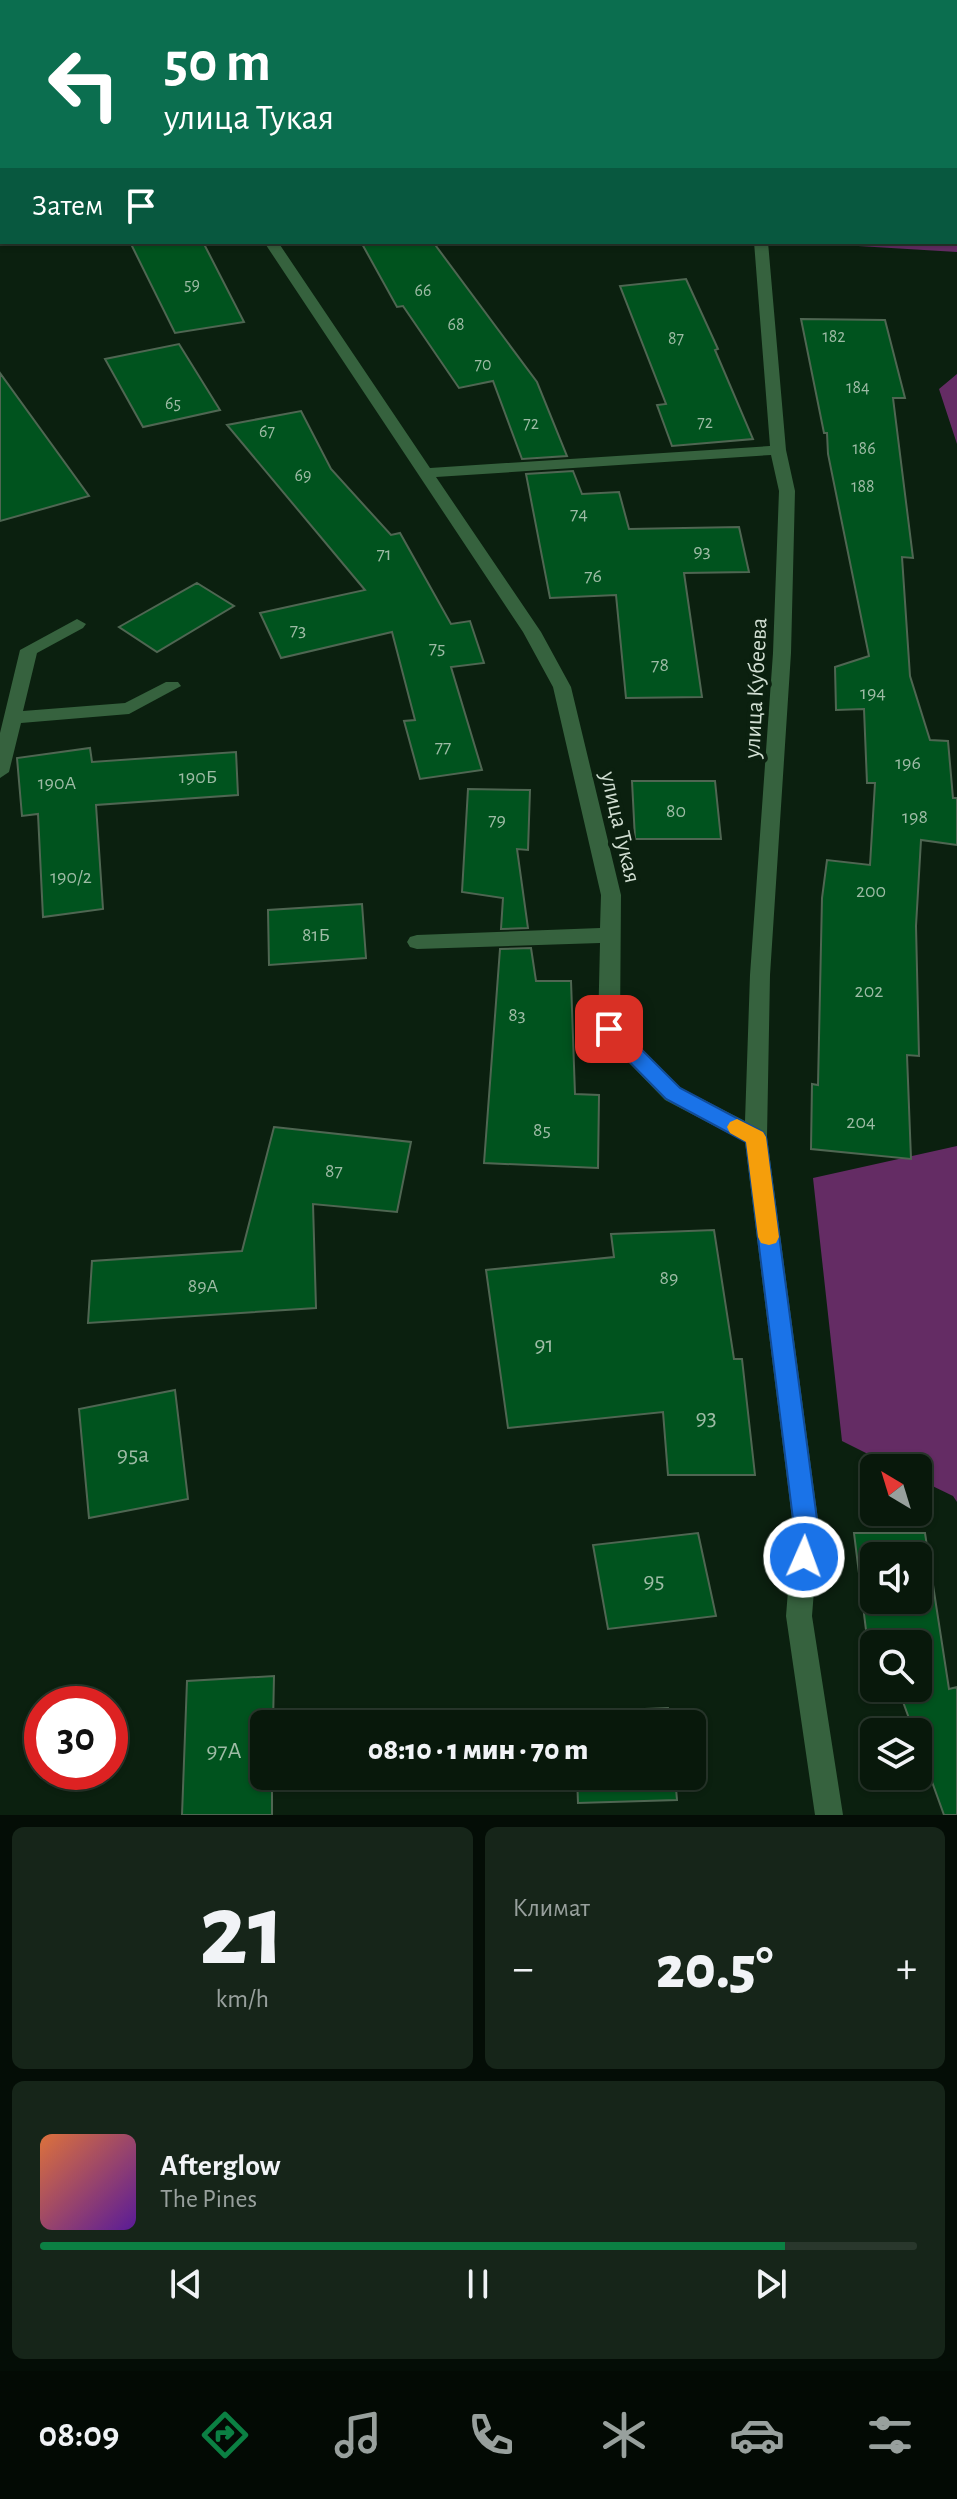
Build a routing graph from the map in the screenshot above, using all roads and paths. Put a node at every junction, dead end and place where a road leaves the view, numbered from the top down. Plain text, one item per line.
1 (272, 244) edge
2 (761, 244) edge
3 (778, 450) junction
4 (428, 473) junction
5 (77, 624) dead end
6 (172, 686) dead end
7 (14, 718) junction
8 (0, 772) edge
9 (610, 935) junction
10 (417, 942) dead end
11 (756, 1137) junction
12 (829, 1815) edge

1 - 4 street, улица Тукая
2 - 3 street, улица Кубеева
3 - 4 street
3 - 11 street, улица Кубеева
4 - 9 street, улица Тукая
5 - 7 street
6 - 7 street
7 - 8 street
9 - 10 street
9 - 11 street, улица Тукая
11 - 12 street

